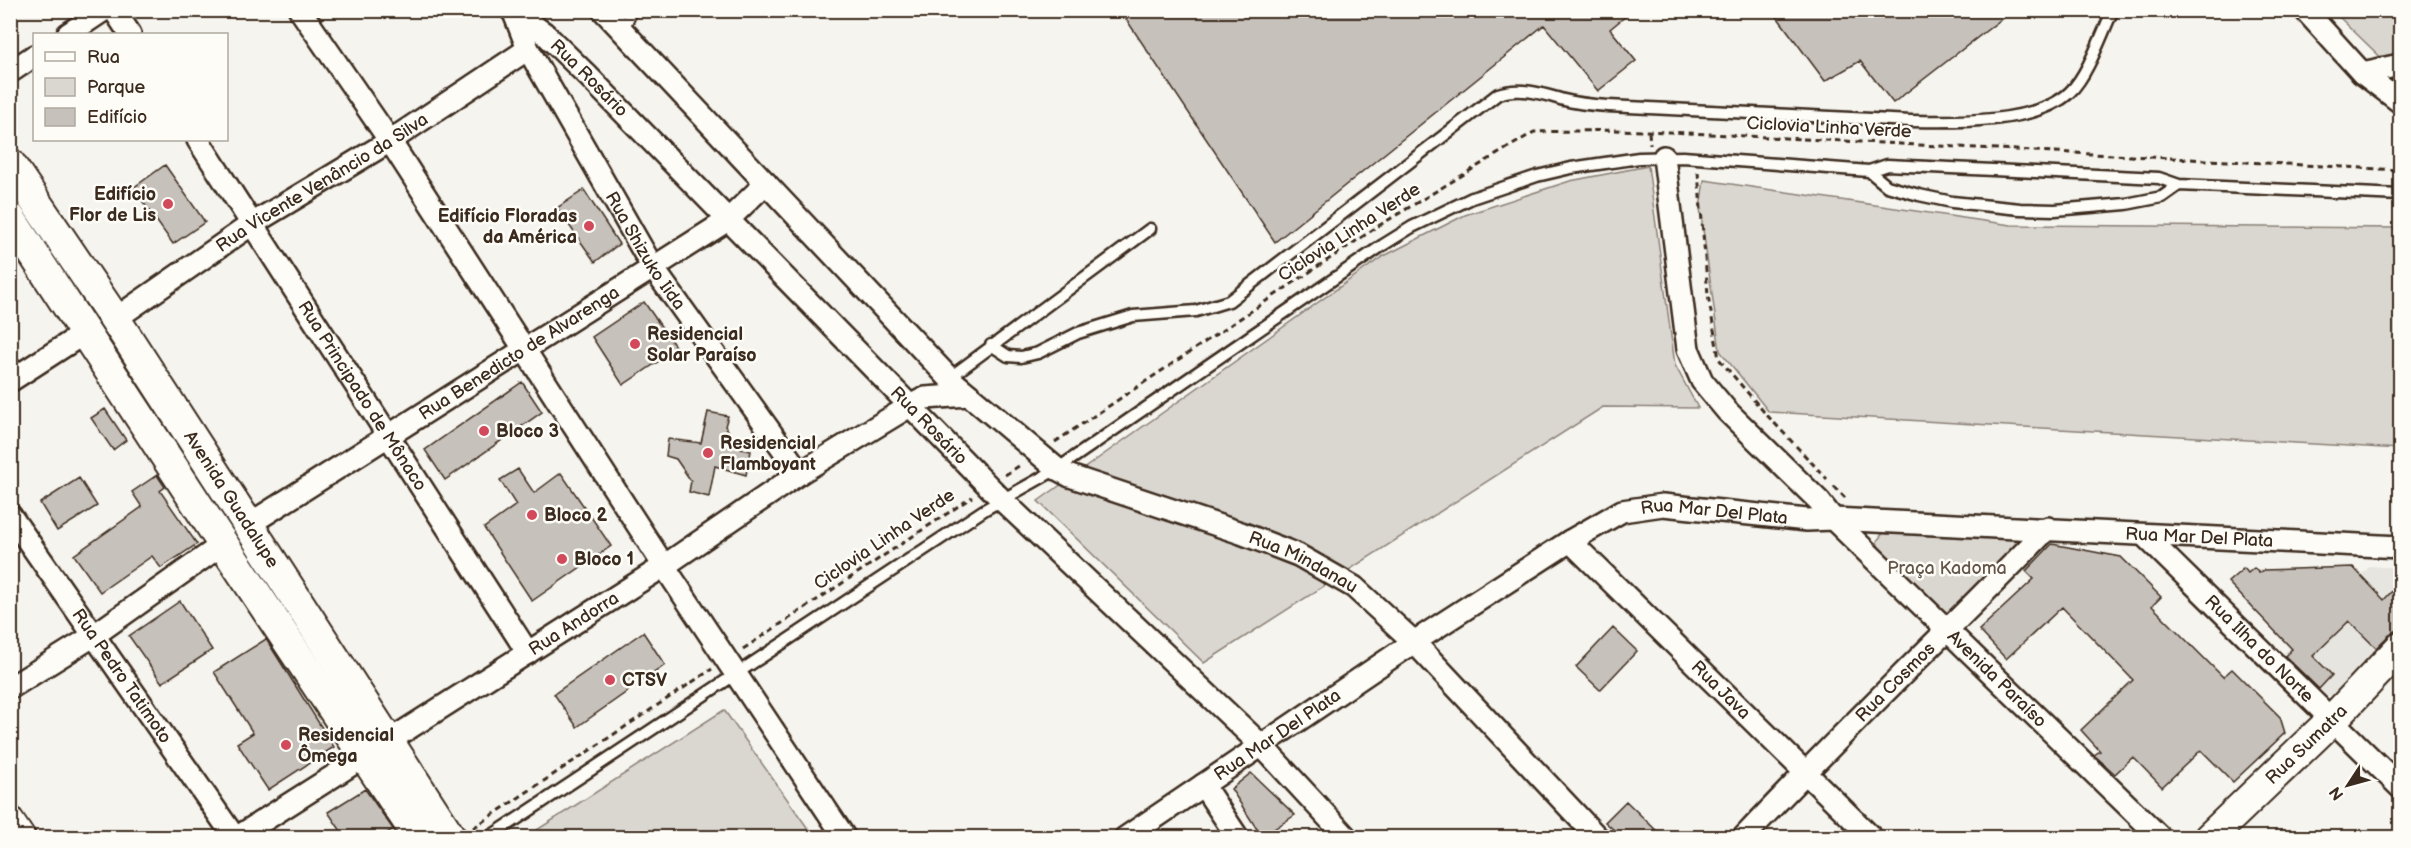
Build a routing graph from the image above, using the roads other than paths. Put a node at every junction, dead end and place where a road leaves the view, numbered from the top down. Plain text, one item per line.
1 (104, 10) edge
2 (114, 10) edge
3 (300, 10) edge
4 (603, 10) edge
5 (632, 10) edge
6 (2114, 10) edge
7 (2305, 10) edge
8 (513, 12) edge
9 (622, 32) junction
10 (70, 33) edge
11 (129, 33) edge
12 (528, 49) junction
13 (33, 58) edge
14 (2400, 65) edge
15 (10, 72) edge
16 (2362, 73) junction
17 (2400, 102) edge
18 (199, 141) edge
19 (390, 141) junction
20 (1664, 157) junction
21 (10, 164) edge
22 (1869, 171) junction
23 (766, 183) junction
24 (2179, 185) junction
25 (2400, 195) edge
26 (10, 218) edge
27 (728, 220) junction
28 (252, 224) junction
29 (1150, 229) dead end
30 (654, 268) junction
31 (115, 319) junction
32 (86, 332) junction
33 (991, 345) junction
34 (523, 349) junction
35 (949, 378) junction
36 (10, 381) edge
37 (969, 395) junction
38 (910, 406) junction
39 (389, 437) junction
40 (1057, 469) junction
41 (800, 473) junction
42 (995, 493) junction
43 (10, 515) edge
44 (1833, 519) junction
45 (248, 525) junction
46 (2048, 528) junction
47 (2144, 535) junction
48 (1570, 541) junction
49 (223, 544) junction
50 (2400, 547) edge
51 (664, 566) junction
52 (1948, 630) junction
53 (93, 636) junction
54 (1414, 642) junction
55 (2400, 648) edge
56 (528, 653) junction
57 (731, 667) junction
58 (10, 688) edge
59 (2333, 719) junction
60 (1262, 746) junction
61 (376, 748) junction
62 (1805, 772) junction
63 (1203, 785) junction
64 (2400, 787) edge
65 (10, 816) edge
66 (459, 834) edge
67 (25, 837) edge
68 (236, 837) edge
69 (419, 837) edge
70 (488, 837) edge
71 (845, 837) edge
72 (1125, 837) edge
73 (1238, 837) edge
74 (1347, 837) edge
75 (1598, 837) edge
76 (1743, 837) edge
77 (1872, 837) edge
78 (2161, 837) edge
79 (2209, 837) edge

1 - 10 street
2 - 11 street
3 - 19 street
4 - 9 street, Rua Mindanau
5 - 9 lane
6 - 33 lane
7 - 16 street
8 - 12 street, Rua Shizuko Iida
8 - 27 street, Rua Rosário
9 - 23 street, Rua Mindanau
12 - 19 street, Rua Vicente Venâncio da Silva
12 - 30 street, Rua Shizuko Iida
13 - 15 street
14 - 16 street
16 - 17 street
18 - 28 street, Rua Principado de Mônaco
19 - 28 street, Rua Vicente Venâncio da Silva
19 - 34 street
20 - 22 lane
20 - 40 lane
20 - 44 street, Avenida Paraíso
21 - 31 street, Avenida Guadalupe
22 - 24 lane
22 - 24 lane
23 - 27 street, Rua Benedicto de Alvarenga
23 - 35 street, Rua Mindanau
24 - 25 lane
26 - 32 street, Avenida Guadalupe
27 - 30 street, Rua Benedicto de Alvarenga
27 - 38 street, Rua Rosário
28 - 31 street, Rua Vicente Venâncio da Silva
28 - 39 street, Rua Principado de Mônaco
29 - 33 lane
30 - 34 street, Rua Benedicto de Alvarenga
30 - 41 street, Rua Shizuko Iida
31 - 45 street, Avenida Guadalupe
32 - 36 street
32 - 49 street, Avenida Guadalupe
33 - 35 lane
34 - 39 street, Rua Benedicto de Alvarenga
34 - 51 street
35 - 37 street, Rua Mindanau
37 - 38 street, Rua Andorra
37 - 40 street, Rua Mindanau
38 - 41 street, Rua Andorra
38 - 42 street, Rua Rosário
39 - 45 street, Rua Benedicto de Alvarenga
39 - 56 street, Rua Principado de Mônaco
40 - 42 lane
40 - 54 street, Rua Mindanau
41 - 51 street, Rua Andorra
42 - 57 lane
42 - 60 street, Rua Rosário
43 - 53 street, Rua Pedro Tatimoto
44 - 46 street, Rua Mar Del Plata
44 - 48 street, Rua Mar Del Plata
44 - 52 street, Avenida Paraíso
45 - 61 street, Avenida Guadalupe
46 - 47 street, Rua Mar Del Plata
46 - 52 street, Rua Cosmos
47 - 50 street, Rua Mar Del Plata
47 - 59 street, Rua Ilha do Norte
48 - 54 street, Rua Mar Del Plata
48 - 62 street, Rua Java
49 - 53 street
49 - 61 street, Avenida Guadalupe
51 - 56 street, Rua Andorra
51 - 57 street
52 - 62 street, Rua Cosmos
52 - 78 street, Avenida Paraíso
53 - 58 street
53 - 68 street, Rua Pedro Tatimoto
54 - 60 street, Rua Mar Del Plata
54 - 75 street, Rua Mindanau
55 - 59 street, Rua Sumatra
56 - 61 street, Rua Andorra
57 - 70 lane
57 - 71 street
59 - 64 street, Rua Ilha do Norte
59 - 79 street, Rua Sumatra
60 - 63 street, Rua Mar Del Plata
60 - 74 street, Rua Rosário
61 - 66 street, Avenida Guadalupe
61 - 68 street, Rua Andorra
61 - 69 street, Avenida Guadalupe
62 - 76 street, Rua Cosmos
62 - 77 street, Rua Java
63 - 72 street, Rua Mar Del Plata
63 - 73 street
65 - 67 street

